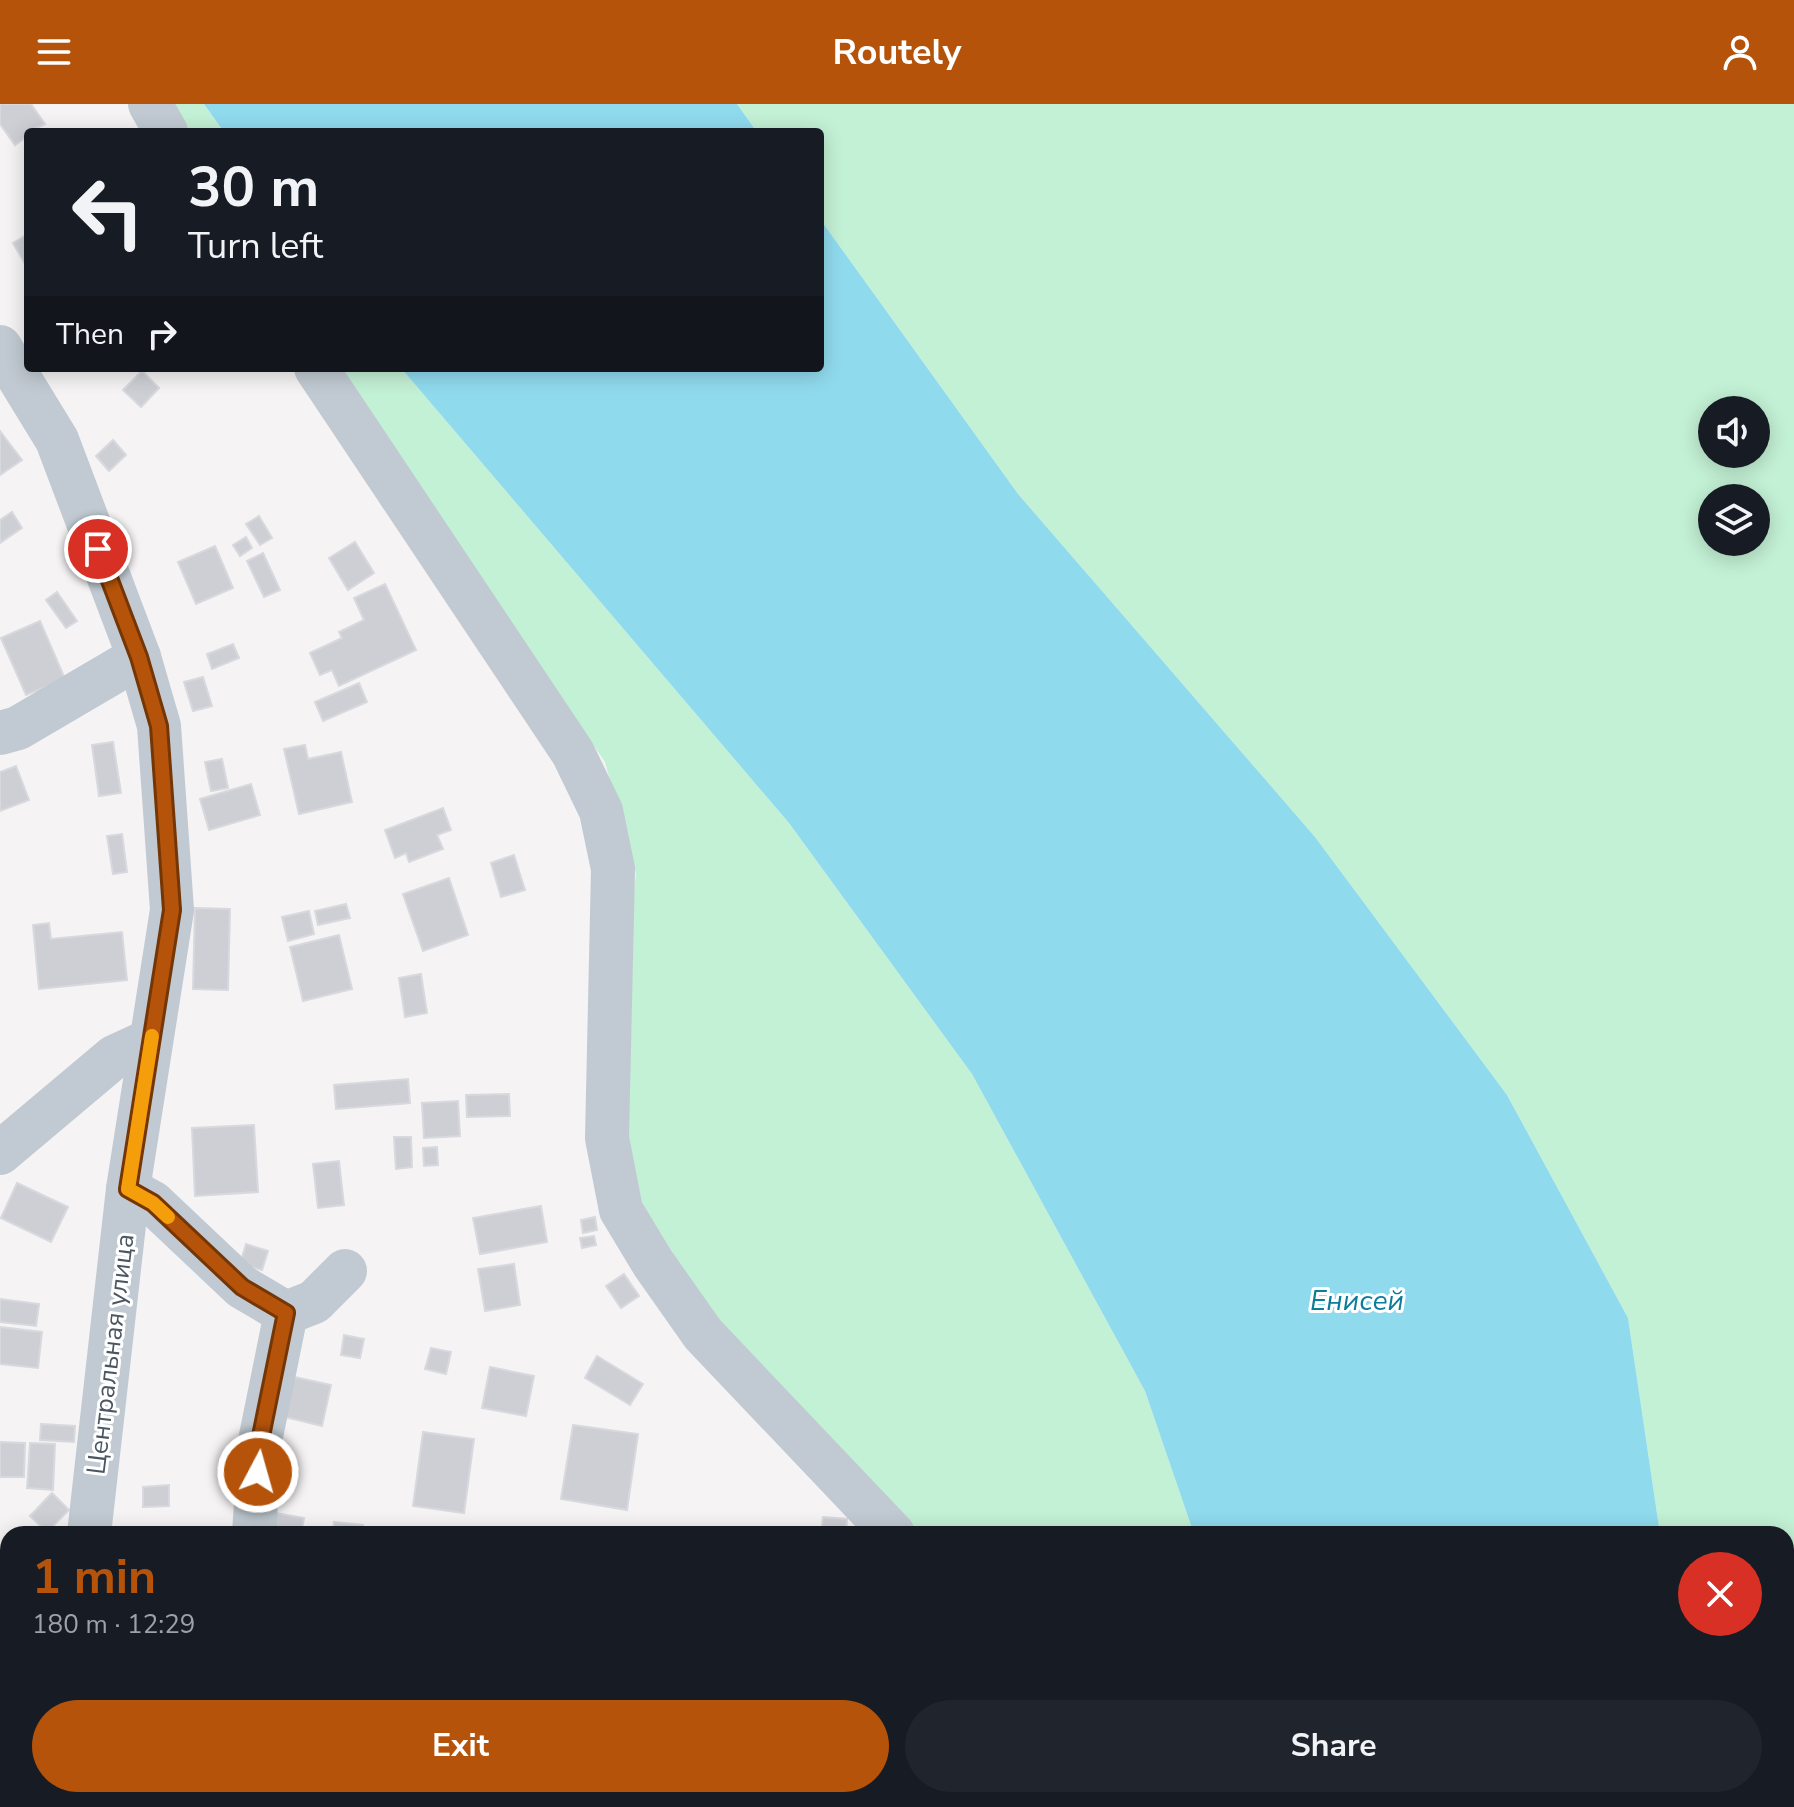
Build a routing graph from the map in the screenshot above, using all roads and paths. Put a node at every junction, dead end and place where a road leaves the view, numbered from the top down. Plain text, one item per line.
1 (150, 104) edge
2 (164, 128) edge
3 (0, 347) edge
4 (319, 372) edge
5 (139, 657) junction
6 (0, 733) edge
7 (151, 1040) junction
8 (0, 1153) edge
9 (128, 1189) junction
10 (345, 1271) dead end
11 (286, 1313) junction
12 (89, 1526) edge
13 (255, 1526) edge
14 (885, 1526) edge

1 - 2 street
3 - 5 street, Центральная улица
4 - 14 street
5 - 6 street
5 - 7 street, Центральная улица
7 - 8 street
7 - 9 street, Центральная улица
9 - 11 street
9 - 12 street, Центральная улица
10 - 11 street
11 - 13 street

